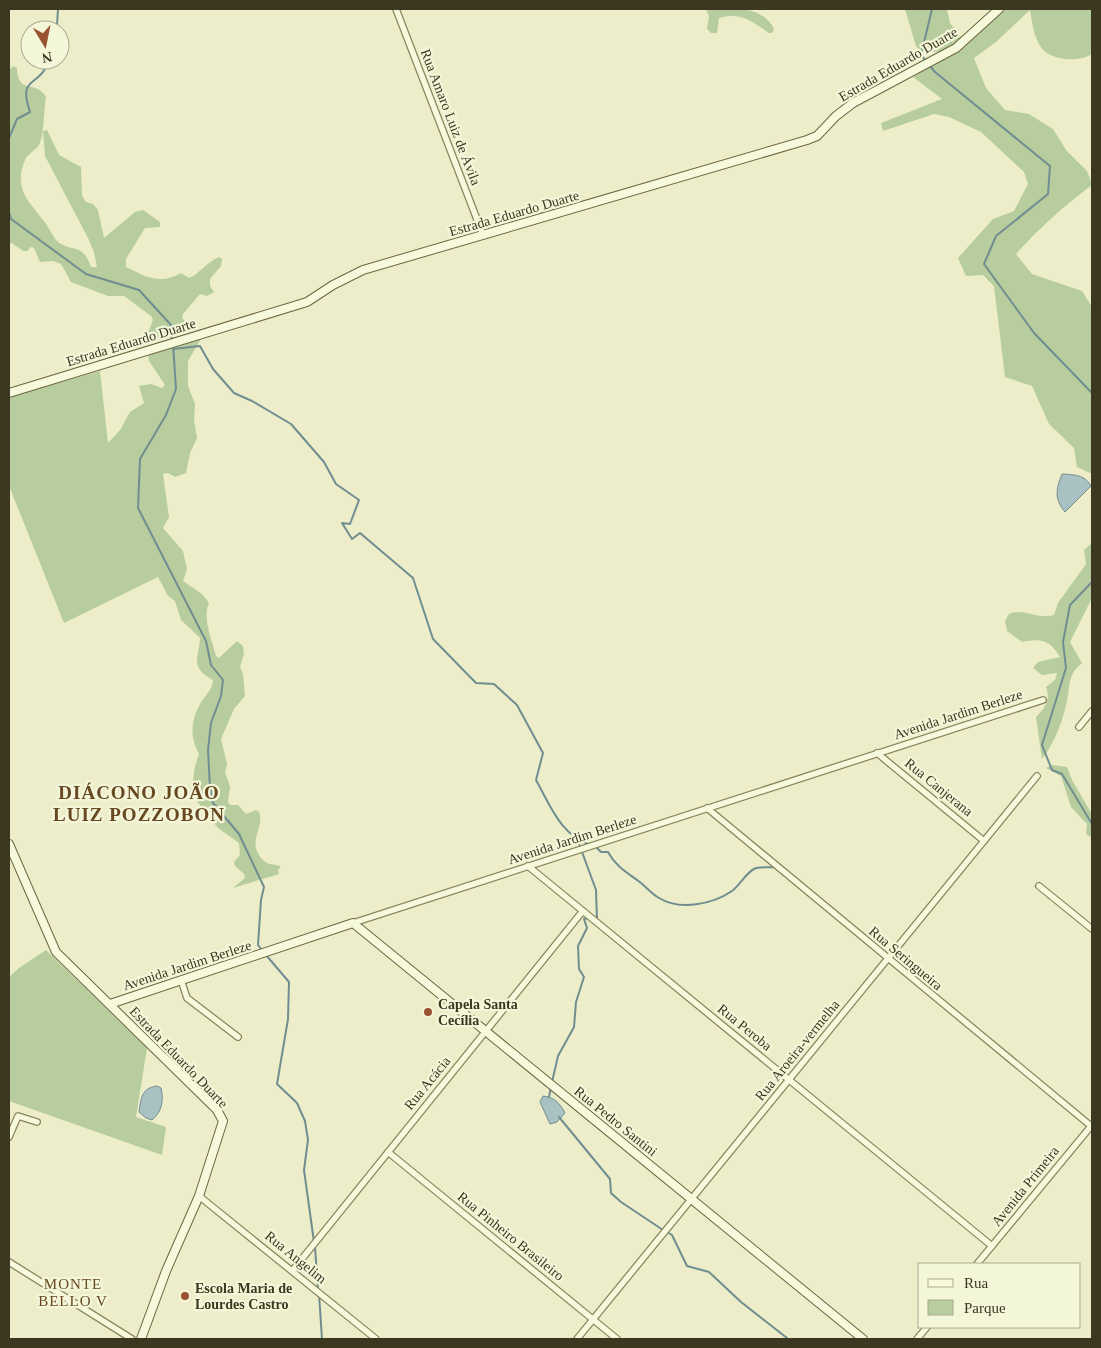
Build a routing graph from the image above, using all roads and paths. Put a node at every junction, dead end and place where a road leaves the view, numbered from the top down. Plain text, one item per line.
1 (396, 9) edge
2 (999, 9) edge
3 (484, 235) junction
4 (9, 393) edge
5 (1043, 700) dead end
6 (1092, 711) edge
7 (1078, 726) dead end
8 (877, 753) junction
9 (1037, 776) dead end
10 (707, 808) junction
11 (984, 841) junction
12 (9, 844) edge
13 (528, 866) junction
14 (1039, 886) dead end
15 (582, 912) junction
16 (353, 923) junction
17 (1092, 929) edge
18 (887, 959) junction
19 (181, 980) junction
20 (110, 1004) junction
21 (485, 1031) junction
22 (238, 1037) dead end
23 (790, 1079) junction
24 (37, 1122) dead end
25 (1092, 1125) edge
26 (9, 1137) edge
27 (388, 1152) junction
28 (199, 1196) junction
29 (691, 1199) junction
30 (992, 1246) junction
31 (9, 1262) edge
32 (978, 1263) edge
33 (293, 1270) junction
34 (593, 1319) junction
35 (926, 1328) edge
36 (132, 1339) edge
37 (141, 1339) edge
38 (376, 1339) edge
39 (577, 1339) edge
40 (617, 1339) edge
41 (863, 1339) edge
42 (916, 1339) edge

1 - 3 street, Rua Amaro Luiz de Ávila
2 - 3 street, Estrada Eduardo Duarte
3 - 4 street, Estrada Eduardo Duarte
5 - 8 street, Avenida Jardim Berleze
6 - 7 street
8 - 10 street, Avenida Jardim Berleze
8 - 11 street, Rua Canjerana
9 - 11 street, Rua Aroeira-vermelha
10 - 13 street, Avenida Jardim Berleze
10 - 18 street, Rua Seringueira
11 - 18 street, Rua Aroeira-vermelha
12 - 20 street, Estrada Eduardo Duarte
13 - 15 street, Rua Peroba
13 - 16 street, Avenida Jardim Berleze
14 - 17 street
15 - 21 street, Rua Acácia
15 - 23 street, Rua Peroba
16 - 19 street, Avenida Jardim Berleze
16 - 21 street, Rua Pedro Santini
18 - 23 street, Rua Aroeira-vermelha
18 - 25 street, Rua Seringueira
19 - 20 street, Avenida Jardim Berleze
19 - 22 street
20 - 28 street, Estrada Eduardo Duarte
21 - 27 street, Rua Acácia
21 - 29 street, Rua Pedro Santini
23 - 29 street, Rua Aroeira-vermelha
23 - 30 street, Rua Peroba
24 - 26 street
25 - 30 street, Avenida Primeira
27 - 33 street, Rua Acácia
27 - 34 street, Rua Pinheiro Brasileiro
28 - 33 street, Rua Angelim
28 - 37 street, Estrada Eduardo Duarte
29 - 34 street, Rua Aroeira-vermelha
29 - 41 street, Rua Pedro Santini
30 - 32 street, Avenida Primeira
31 - 36 street
33 - 38 street, Rua Angelim
34 - 39 street, Rua Aroeira-vermelha
34 - 40 street, Rua Pinheiro Brasileiro
35 - 42 street

